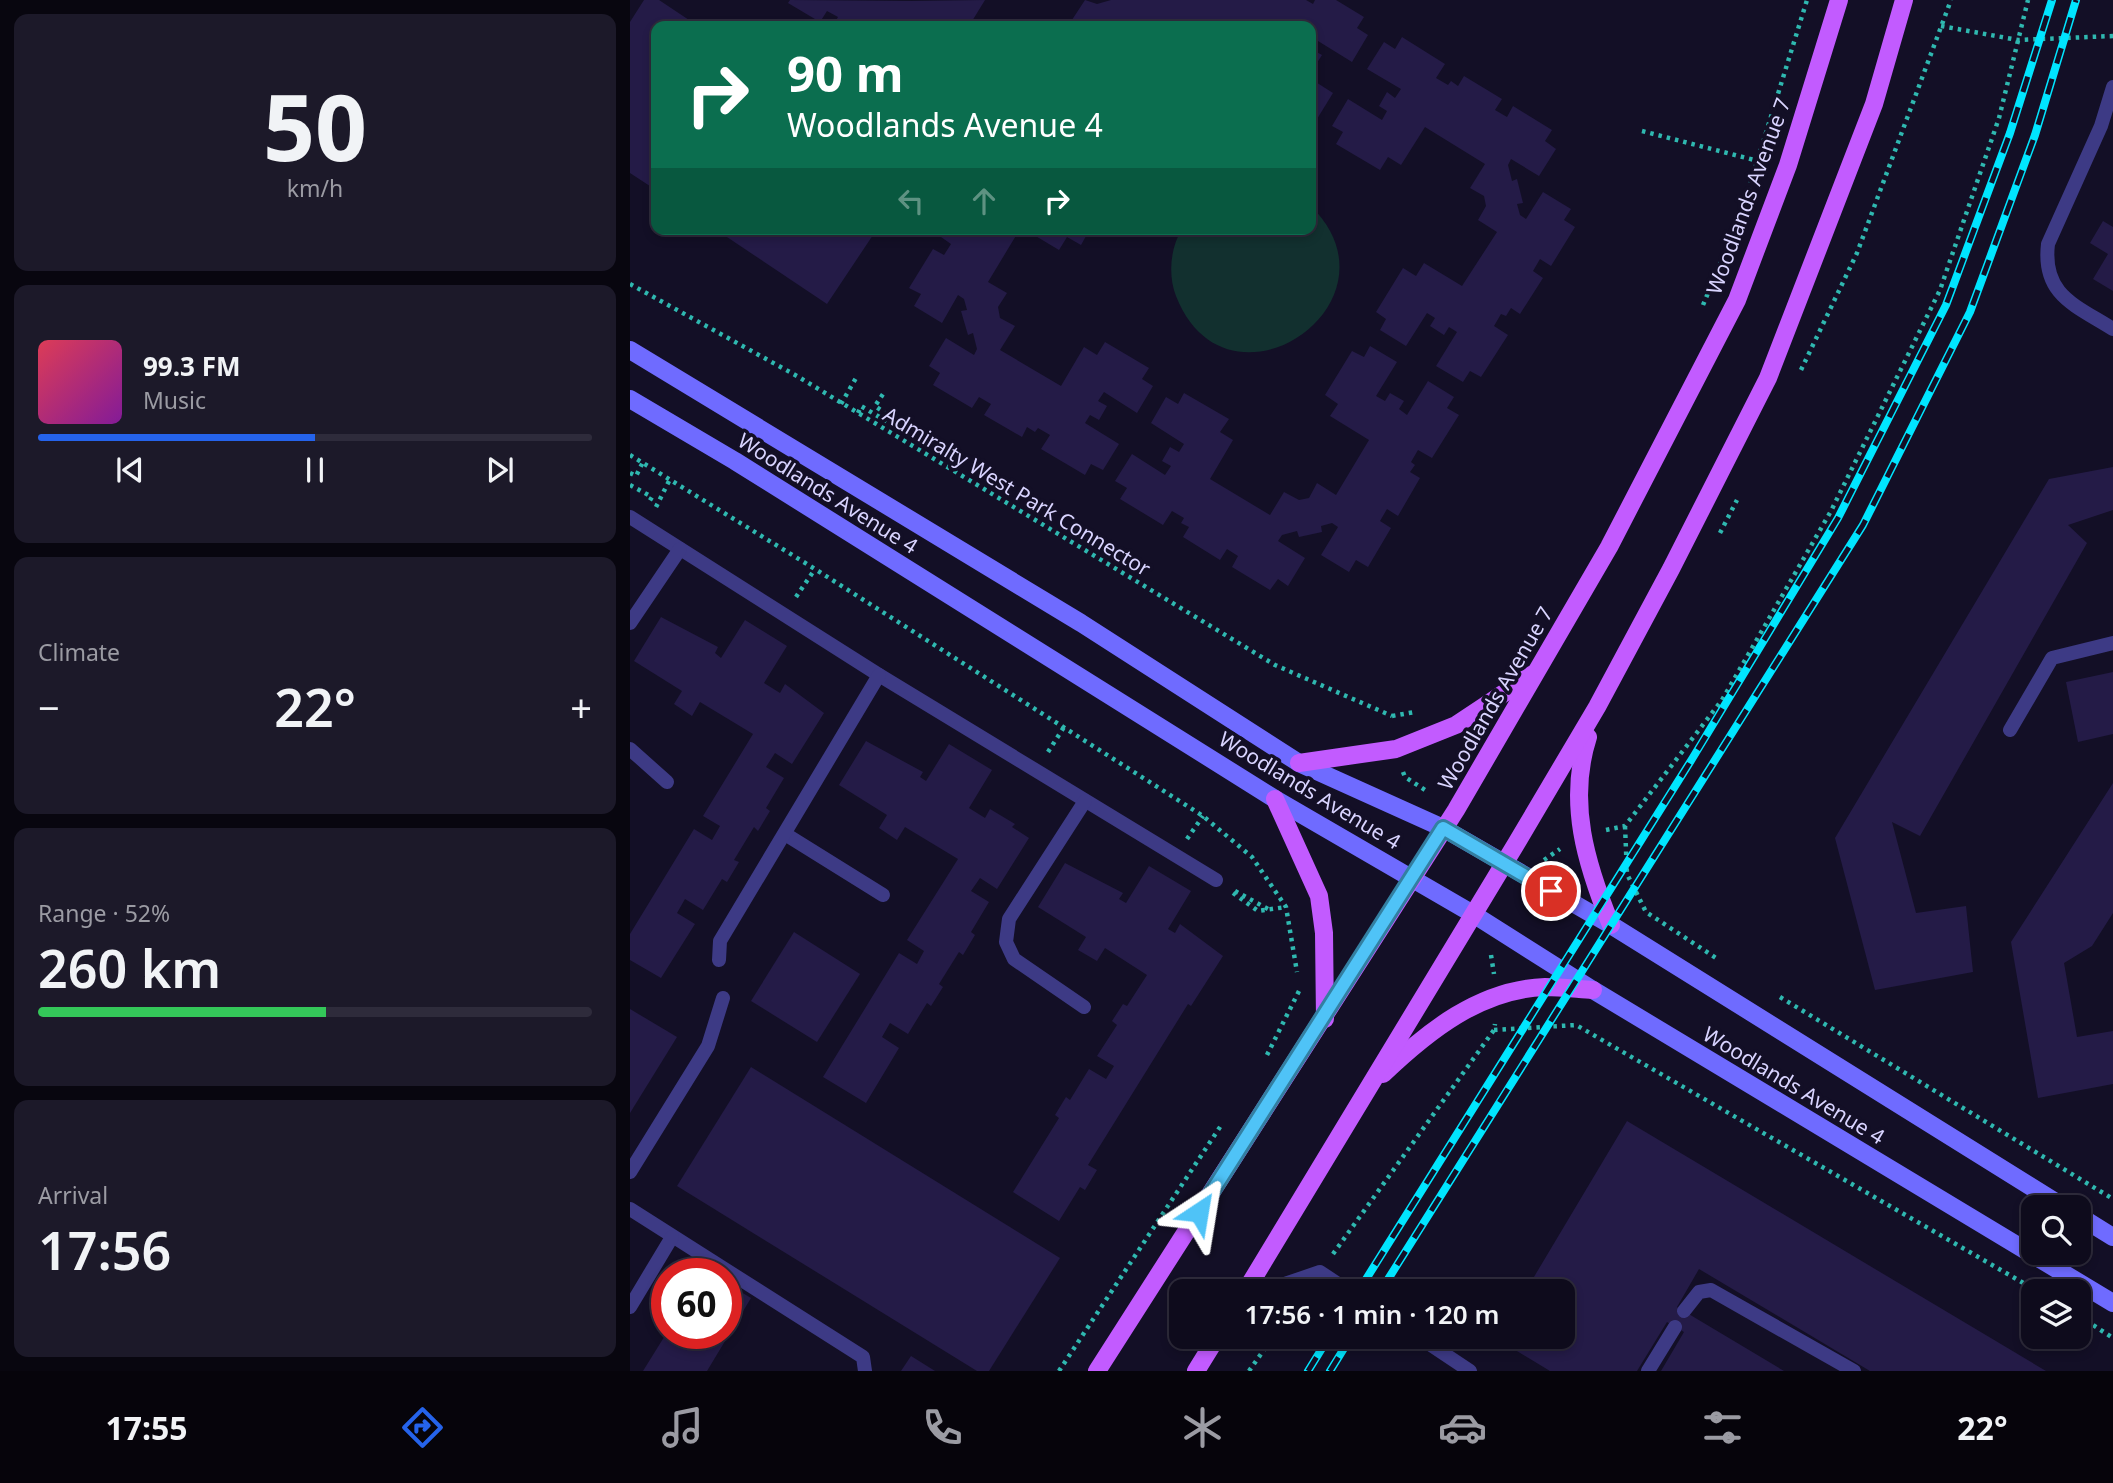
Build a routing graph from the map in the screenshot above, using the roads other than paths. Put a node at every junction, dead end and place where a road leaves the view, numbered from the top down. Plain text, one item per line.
1 (1839, 0) edge
2 (1905, 0) edge
3 (2113, 88) edge
4 (2107, 129) edge
5 (2113, 329) edge
6 (630, 350) edge
7 (630, 399) edge
8 (630, 517) edge
9 (680, 549) junction
10 (630, 623) edge
11 (2113, 643) edge
12 (1539, 670) junction
13 (879, 675) junction
14 (1597, 707) junction
15 (2010, 730) dead end
16 (630, 749) edge
17 (1299, 763) junction
18 (667, 782) dead end
19 (1275, 799) junction
20 (1084, 801) junction
21 (1443, 828) junction
22 (785, 834) junction
23 (1504, 863) junction
24 (1414, 878) junction
25 (1216, 880) road end
26 (883, 895) dead end
27 (1473, 914) junction
28 (1611, 925) junction
29 (719, 960) dead end
30 (1593, 990) junction
31 (723, 998) dead end
32 (1084, 1007) dead end
33 (1325, 1019) junction
34 (1365, 1091) junction
35 (630, 1172) edge
36 (2044, 1195) edge
37 (630, 1209) edge
38 (2091, 1223) edge
39 (672, 1237) junction
40 (2113, 1237) edge
41 (1253, 1279) edge
42 (1299, 1279) edge
43 (1330, 1279) edge
44 (2113, 1303) edge
45 (630, 1307) edge
46 (1684, 1311) dead end
47 (1675, 1327) dead end
48 (1210, 1349) edge
49 (1437, 1349) edge
50 (865, 1371) edge
51 (1097, 1371) edge
52 (1196, 1371) edge
53 (1470, 1371) edge
54 (1648, 1371) edge
55 (1854, 1371) edge

1 - 12 main road, Woodlands Avenue 7
2 - 14 main road
3 - 4 lane
4 - 5 lane
6 - 17 main road, Woodlands Avenue 4
7 - 19 main road, Woodlands Avenue 4
8 - 9 lane
9 - 10 lane
9 - 13 lane
11 - 15 lane
12 - 17 main road
12 - 21 main road, Woodlands Avenue 7
13 - 20 lane
13 - 22 lane
14 - 23 main road
14 - 28 main road
16 - 18 lane
17 - 21 main road, Woodlands Avenue 4
19 - 24 main road, Woodlands Avenue 4
19 - 33 main road
20 - 25 lane
20 - 32 lane
21 - 23 main road, Woodlands Avenue 4
21 - 24 main road, Woodlands Avenue 7
22 - 26 lane
22 - 29 lane
23 - 27 main road
23 - 28 main road, Woodlands Avenue 4
24 - 27 main road, Woodlands Avenue 4
24 - 33 main road, Woodlands Avenue 7
27 - 30 main road, Woodlands Avenue 4
27 - 34 main road
28 - 36 main road, Woodlands Avenue 4
30 - 34 main road
30 - 44 main road, Woodlands Avenue 4
31 - 35 lane
33 - 51 main road, Woodlands Avenue 7
34 - 41 main road
37 - 39 lane
38 - 40 main road
39 - 45 lane
39 - 50 lane
42 - 43 lane
46 - 55 lane
47 - 54 lane
48 - 52 main road
49 - 53 lane

